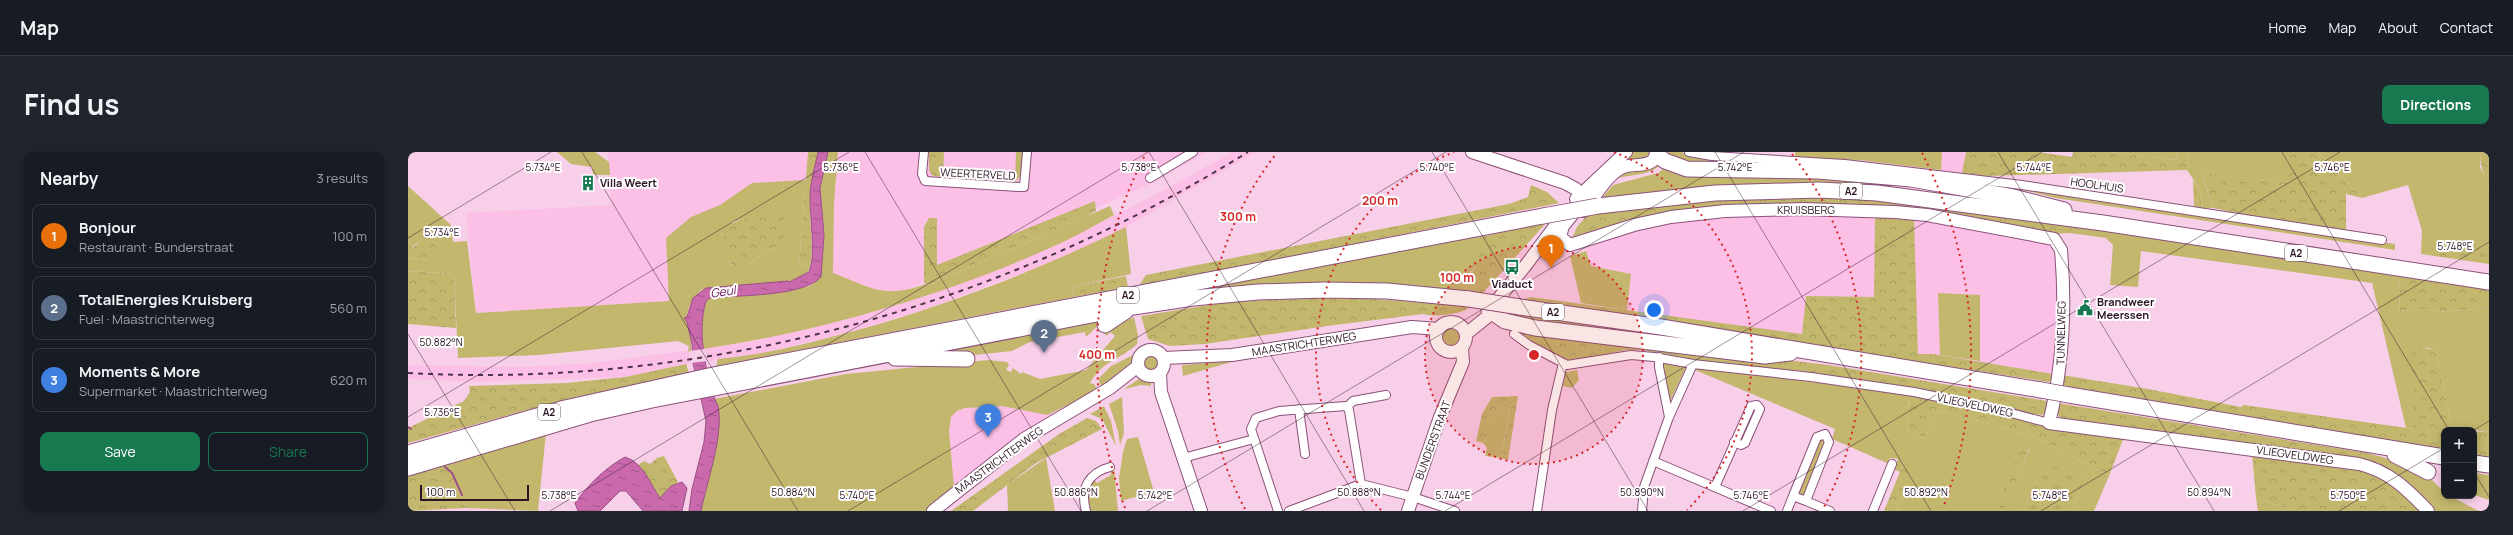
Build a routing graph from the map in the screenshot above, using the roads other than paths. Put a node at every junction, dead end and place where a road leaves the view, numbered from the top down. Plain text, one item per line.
1 (924, 152) edge
2 (1027, 152) edge
3 (1193, 152) edge
4 (1626, 152) edge
5 (1689, 152) edge
6 (1476, 153) edge
7 (1657, 154) edge
8 (1150, 178) dead end
9 (1580, 195) junction
10 (2103, 223) junction
11 (1560, 237) junction
12 (2382, 240) dead end
13 (2057, 242) joint
14 (1526, 265) junction
15 (2489, 282) edge
16 (1133, 307) junction
17 (1489, 310) junction
18 (1105, 325) dead end
19 (1464, 330) junction
20 (1438, 334) junction
21 (1514, 334) dead end
22 (1457, 350) junction
23 (1807, 351) junction
24 (870, 357) junction
25 (1659, 357) junction
26 (967, 359) dead end
27 (1562, 363) junction
28 (1693, 364) junction
29 (1154, 369) junction
30 (715, 381) junction
31 (692, 386) junction
32 (1386, 395) dead end
33 (1347, 407) junction
34 (1299, 409) junction
35 (1669, 417) junction
36 (2049, 423) junction
37 (1254, 438) junction
38 (1734, 442) junction
39 (2376, 446) junction
40 (408, 453) edge
41 (1305, 454) dead end
42 (2441, 457) edge
43 (1183, 458) junction
44 (1653, 461) junction
45 (2477, 463) edge
46 (1892, 464) dead end
47 (2489, 465) edge
48 (1110, 467) dead end
49 (408, 468) edge
50 (2428, 472) dead end
51 (1360, 484) junction
52 (1715, 487) junction
53 (1793, 496) junction
54 (1413, 497) junction
55 (1806, 501) junction
56 (933, 511) edge
57 (1086, 511) edge
58 (1200, 511) edge
59 (1278, 511) edge
60 (1289, 511) edge
61 (1408, 511) edge
62 (1455, 511) edge
63 (1537, 511) edge
64 (1642, 511) edge
65 (1771, 511) edge
66 (1787, 511) edge
67 (1830, 511) edge
68 (1873, 511) edge
69 (2428, 511) edge

1 - 2 street, WEERTERVELD
3 - 8 street
4 - 9 street
5 - 12 street, HOOLHUIS
6 - 9 street
7 - 10 highway, A2
7 - 11 street
9 - 11 street
9 - 14 street
10 - 15 highway, A2
10 - 30 highway, A2, bridge
11 - 13 street, KRUISBERG
11 - 14 street
13 - 36 street, TUNNELWEG
14 - 17 street
16 - 18 highway, A2
16 - 23 highway, A2, bridge
16 - 24 highway, A2
17 - 19 street
17 - 23 highway, A2
19 - 20 street
19 - 22 street
20 - 22 street
20 - 29 street, MAASTRICHTERWEG
21 - 27 street, VLIEGVELDWEG
22 - 54 street, BUNDERSTRAAT
23 - 39 highway, A2, bridge
24 - 26 highway, A2
24 - 30 highway, A2
25 - 27 street, VLIEGVELDWEG
25 - 28 street, VLIEGVELDWEG
25 - 35 street
27 - 63 street
28 - 35 street
28 - 36 street, VLIEGVELDWEG
29 - 43 street
29 - 56 street, MAASTRICHTERWEG
30 - 31 highway, A2
31 - 40 highway, A2
31 - 49 highway, A2
32 - 33 street
33 - 34 street
33 - 51 street
34 - 37 street
34 - 41 street
35 - 44 street
36 - 69 street, VLIEGVELDWEG
37 - 43 street
37 - 59 street
38 - 38 street
38 - 52 street
39 - 42 highway, A2
39 - 50 highway, A2
43 - 58 street
44 - 52 street
44 - 64 street
45 - 47 highway
46 - 68 street
48 - 57 street
51 - 54 street
51 - 60 street
52 - 65 street
53 - 55 street
53 - 55 street
53 - 66 street
54 - 61 street, BUNDERSTRAAT
54 - 62 street
55 - 67 street

